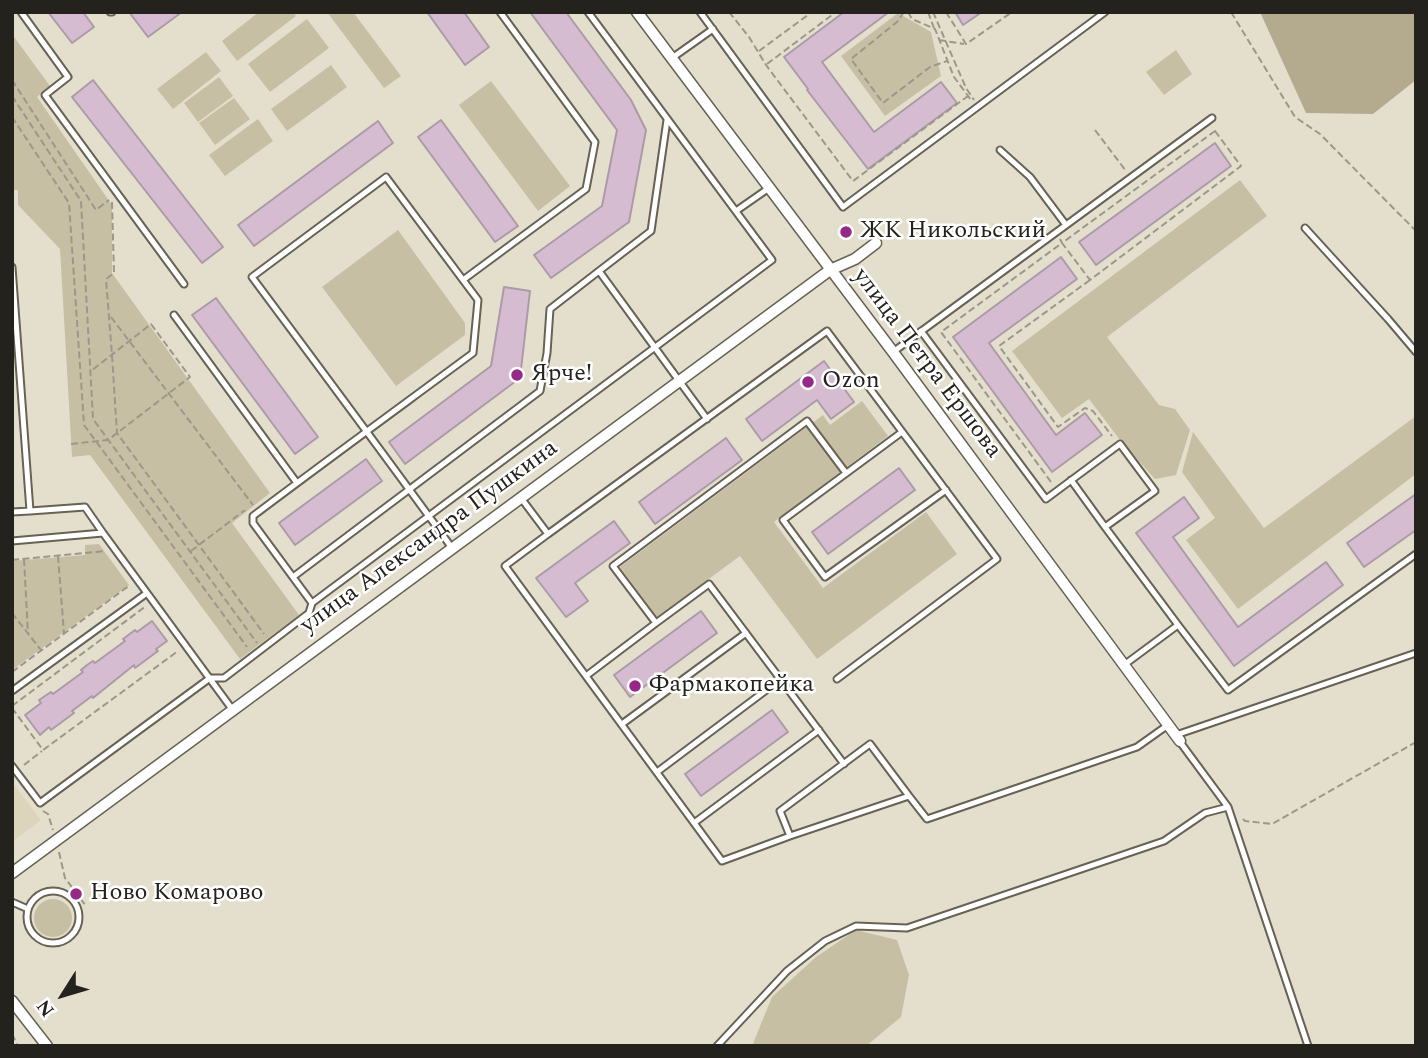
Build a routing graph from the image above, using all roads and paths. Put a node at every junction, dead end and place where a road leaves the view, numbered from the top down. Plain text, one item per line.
1 (21, 12) edge
2 (500, 12) edge
3 (588, 12) edge
4 (637, 12) edge
5 (701, 12) edge
6 (729, 12) edge
7 (812, 12) edge
8 (836, 12) edge
9 (904, 12) edge
10 (908, 12) edge
11 (928, 12) edge
12 (933, 12) edge
13 (946, 12) edge
14 (1012, 12) edge
15 (1105, 12) edge
16 (1231, 12) edge
17 (713, 29) junction
18 (934, 29) junction
19 (939, 40) junction
20 (945, 41) junction
21 (965, 44) junction
22 (758, 52) junction
23 (672, 58) junction
24 (947, 61) junction
25 (766, 65) junction
26 (12, 80) edge
27 (12, 96) edge
28 (968, 96) junction
29 (978, 107) junction
30 (12, 117) edge
31 (1212, 118) dead end
32 (668, 119) junction
33 (1095, 130) dead end
34 (1000, 150) dead end
35 (1131, 177) junction
36 (769, 188) junction
37 (737, 211) junction
38 (1066, 225) junction
39 (1305, 228) dead end
40 (1416, 231) edge
41 (876, 243) dead end
42 (1062, 243) junction
43 (12, 267) edge
44 (830, 270) junction
45 (599, 271) junction
46 (1090, 279) junction
47 (463, 280) junction
48 (184, 285) dead end
49 (109, 315) junction
50 (174, 315) dead end
51 (921, 331) junction
52 (130, 341) junction
53 (656, 347) junction
54 (893, 352) junction
55 (1416, 352) edge
56 (112, 355) junction
57 (90, 372) junction
58 (679, 381) junction
59 (169, 394) junction
60 (707, 419) junction
61 (366, 432) junction
62 (902, 432) junction
63 (117, 433) junction
64 (108, 440) junction
65 (1115, 440) dead end
66 (96, 441) junction
67 (71, 444) dead end
68 (846, 473) junction
69 (1071, 480) junction
70 (297, 483) junction
71 (1054, 486) dead end
72 (410, 490) junction
73 (946, 490) junction
74 (521, 498) junction
75 (30, 511) junction
76 (12, 512) edge
77 (429, 516) junction
78 (1105, 527) junction
79 (103, 533) junction
80 (548, 534) junction
81 (12, 541) edge
82 (199, 546) junction
83 (453, 548) junction
84 (106, 551) dead end
85 (190, 552) junction
86 (1416, 554) edge
87 (58, 555) junction
88 (24, 559) junction
89 (12, 560) edge
90 (293, 577) junction
91 (131, 584) dead end
92 (147, 593) junction
93 (312, 603) junction
94 (146, 606) dead end
95 (12, 613) edge
96 (656, 623) junction
97 (1178, 625) junction
98 (746, 633) junction
99 (28, 634) junction
100 (64, 634) junction
101 (267, 638) dead end
102 (262, 649) junction
103 (180, 650) dead end
104 (250, 650) dead end
105 (41, 651) junction
106 (1416, 653) edge
107 (1124, 665) junction
108 (12, 672) edge
109 (586, 676) junction
110 (209, 678) junction
111 (780, 680) junction
112 (837, 680) dead end
113 (12, 691) edge
114 (12, 707) edge
115 (232, 709) junction
116 (622, 724) junction
117 (1168, 725) junction
118 (819, 730) junction
119 (1178, 738) junction
120 (1416, 743) edge
121 (844, 764) junction
122 (12, 766) edge
123 (657, 772) junction
124 (909, 796) junction
125 (1228, 807) junction
126 (48, 814) dead end
127 (694, 823) junction
128 (790, 836) junction
129 (57, 841) junction
130 (12, 873) edge
131 (12, 902) edge
132 (86, 906) dead end
133 (28, 909) junction
134 (12, 1001) edge
135 (12, 1034) edge
136 (18, 1046) edge
137 (47, 1046) edge
138 (717, 1046) edge
139 (1308, 1046) edge

1 - 48 lane
2 - 47 lane
3 - 32 lane
4 - 23 street, улица Петра Ершова
5 - 17 lane
6 - 22 path
7 - 22 path
8 - 25 path
9 - 24 path
10 - 18 path
11 - 18 path
12 - 20 path
13 - 21 path
14 - 21 path
15 - 29 lane
16 - 40 path
17 - 23 lane
17 - 29 lane
18 - 19 path
19 - 20 path
19 - 24 path
20 - 21 path
20 - 29 path
22 - 25 path
23 - 36 street, улица Петра Ершова
24 - 28 path
25 - 28 path
26 - 49 path
27 - 57 path
28 - 29 path
30 - 66 path
31 - 35 lane
32 - 37 lane
32 - 45 lane
33 - 35 path
34 - 38 lane
35 - 38 lane
36 - 37 lane
36 - 44 street, улица Петра Ершова
37 - 53 lane
38 - 51 lane
39 - 55 lane
41 - 44 street, улица Александра Пушкина
42 - 46 path
42 - 46 path
42 - 71 path
43 - 75 lane
44 - 54 street, улица Петра Ершова
44 - 58 street, улица Александра Пушкина
45 - 53 lane
45 - 72 lane
46 - 65 path
47 - 61 lane
47 - 61 lane
49 - 52 path
49 - 56 path
50 - 70 lane
51 - 54 lane
51 - 69 lane
52 - 56 path
52 - 59 path
52 - 59 path
53 - 58 lane
53 - 77 lane
54 - 107 street, улица Петра Ершова
56 - 57 path
56 - 63 path
57 - 64 path
58 - 60 lane
58 - 74 street, улица Александра Пушкина
59 - 63 path
59 - 82 path
60 - 62 lane
60 - 80 lane
61 - 70 lane
61 - 72 lane
62 - 68 lane
62 - 73 lane
63 - 64 path
63 - 82 path
64 - 66 path
64 - 85 path
66 - 67 path
66 - 104 path
68 - 73 lane
68 - 96 lane
69 - 78 lane
69 - 78 lane
70 - 90 lane
72 - 77 lane
72 - 90 lane
73 - 112 lane
74 - 80 lane
74 - 83 street, улица Александра Пушкина
75 - 76 lane
75 - 79 lane
77 - 83 lane
77 - 93 lane
78 - 97 lane
79 - 81 lane
79 - 92 lane
80 - 109 lane
82 - 85 path
82 - 101 path
83 - 115 street, улица Александра Пушкина
84 - 87 path
85 - 102 path
86 - 97 lane
87 - 88 path
87 - 100 path
88 - 89 path
88 - 99 path
90 - 93 lane
91 - 100 path
92 - 110 lane
92 - 113 lane
93 - 102 lane
94 - 114 path
95 - 99 path
96 - 98 lane
96 - 109 lane
97 - 107 lane
98 - 111 lane
98 - 116 lane
99 - 105 path
100 - 105 path
102 - 110 lane
103 - 114 path
105 - 108 path
106 - 119 lane
107 - 117 street, улица Петра Ершова
109 - 116 lane
110 - 115 lane
110 - 122 lane
111 - 118 lane
111 - 123 lane
115 - 129 street, улица Александра Пушкина
116 - 123 lane
117 - 119 street, улица Петра Ершова
117 - 124 lane
118 - 121 lane
118 - 127 lane
119 - 125 lane
120 - 125 path
121 - 124 lane
121 - 128 lane
123 - 127 lane
124 - 128 lane
125 - 138 lane
125 - 139 lane
126 - 129 path
127 - 128 lane
129 - 130 street, улица Александра Пушкина
129 - 132 path
131 - 133 lane
133 - 133 lane
134 - 137 street
135 - 136 path

